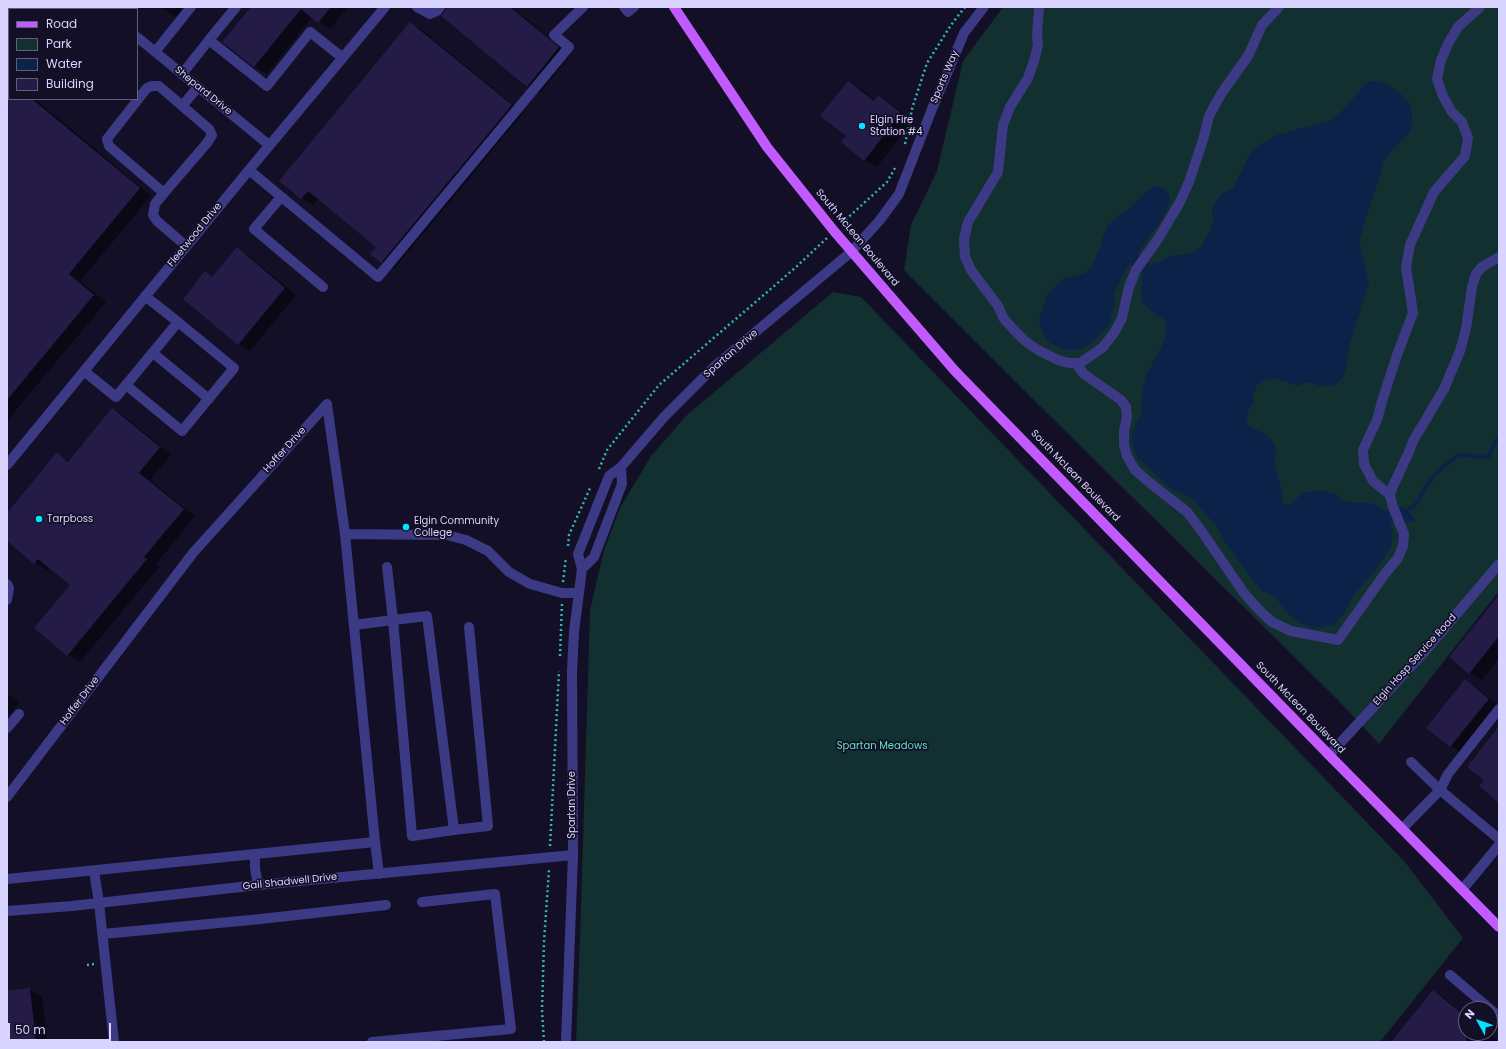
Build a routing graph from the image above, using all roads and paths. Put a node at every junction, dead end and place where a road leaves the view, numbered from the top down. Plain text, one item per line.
1 (191, 7) edge
2 (236, 7) edge
3 (385, 7) edge
4 (417, 7) edge
5 (440, 7) edge
6 (583, 7) edge
7 (624, 7) edge
8 (634, 7) edge
9 (674, 7) edge
10 (965, 7) edge
11 (984, 7) edge
12 (1039, 7) edge
13 (1279, 7) edge
14 (1480, 7) edge
15 (138, 38) edge
16 (209, 40) junction
17 (155, 52) junction
18 (343, 58) junction
19 (182, 74) junction
20 (198, 87) junction
21 (182, 106) junction
22 (904, 144) dead end
23 (270, 145) junction
24 (898, 164) dead end
25 (249, 170) junction
26 (164, 193) junction
27 (281, 196) junction
28 (858, 208) dead end
29 (186, 246) junction
30 (818, 246) dead end
31 (851, 252) junction
32 (1499, 257) edge
33 (323, 287) dead end
34 (145, 296) junction
35 (178, 322) junction
36 (153, 353) junction
37 (1080, 363) junction
38 (84, 371) junction
39 (126, 385) junction
40 (209, 399) junction
41 (7, 465) edge
42 (621, 467) junction
43 (598, 471) dead end
44 (592, 484) dead end
45 (1390, 496) junction
46 (345, 534) junction
47 (1499, 564) edge
48 (387, 567) dead end
49 (582, 569) junction
50 (7, 584) edge
51 (562, 593) junction
52 (579, 593) junction
53 (7, 600) edge
54 (393, 620) junction
55 (354, 625) junction
56 (469, 628) dead end
57 (559, 663) dead end
58 (559, 670) dead end
59 (1499, 709) edge
60 (19, 714) dead end
61 (7, 728) edge
62 (1329, 755) junction
63 (1411, 762) dead end
64 (1440, 790) junction
65 (7, 797) edge
66 (454, 830) junction
67 (1402, 830) junction
68 (1499, 839) edge
69 (375, 842) junction
70 (1499, 846) edge
71 (255, 854) junction
72 (573, 855) junction
73 (550, 856) junction
74 (94, 871) junction
75 (379, 874) junction
76 (7, 879) edge
77 (258, 885) junction
78 (1462, 890) junction
79 (422, 902) dead end
80 (100, 903) junction
81 (386, 905) dead end
82 (7, 911) edge
83 (1499, 927) edge
84 (103, 934) junction
85 (96, 963) dead end
86 (88, 965) dead end
87 (1450, 975) dead end
88 (1481, 1001) edge
89 (114, 1042) edge
90 (372, 1042) edge
91 (544, 1042) edge
92 (566, 1042) edge

1 - 17 street
2 - 16 street
3 - 18 street, Fleetwood Drive
4 - 5 street
6 - 27 street
7 - 8 street
9 - 31 main road, South McLean Boulevard
10 - 22 path
11 - 31 street, Sports Way
12 - 37 street
13 - 37 street
14 - 45 street
15 - 17 street, Shepard Drive
16 - 18 street
16 - 19 street
17 - 19 street, Shepard Drive
18 - 23 street, Fleetwood Drive
19 - 20 street, Shepard Drive
20 - 21 street
20 - 23 street, Shepard Drive
21 - 26 street
21 - 26 street
23 - 25 street, Fleetwood Drive
24 - 28 path
25 - 27 street
25 - 29 street, Fleetwood Drive
26 - 29 street
27 - 33 street
29 - 34 street, Fleetwood Drive
30 - 43 path
31 - 42 street, Spartan Drive
31 - 62 main road, South McLean Boulevard
32 - 45 street
34 - 35 street
34 - 38 street, Fleetwood Drive
35 - 36 street
35 - 40 street
36 - 39 street
36 - 40 street
37 - 45 street
38 - 39 street
38 - 41 street, Fleetwood Drive
39 - 40 street
42 - 49 street
42 - 49 street, Spartan Drive
44 - 51 path
46 - 51 street
46 - 55 street
46 - 65 street, Hoffer Drive
47 - 62 street, Elgin Hosp Service Road
48 - 54 street
49 - 52 street, Spartan Drive
50 - 53 street
51 - 52 street
51 - 57 path
52 - 72 street, Spartan Drive
54 - 55 street
54 - 66 street
54 - 66 street
55 - 69 street
56 - 66 street
58 - 73 path
59 - 64 street
60 - 61 street
62 - 67 main road, South McLean Boulevard
63 - 64 street
64 - 67 street
64 - 68 street
67 - 78 main road, South McLean Boulevard
69 - 71 street
69 - 75 street
70 - 78 street
71 - 74 street
71 - 77 street
72 - 73 street, Gail Shadwell Drive
72 - 92 street, Spartan Drive
73 - 75 street, Gail Shadwell Drive
73 - 91 path
74 - 76 street
74 - 80 street
75 - 77 street, Gail Shadwell Drive
77 - 80 street, Gail Shadwell Drive
78 - 83 main road, South McLean Boulevard
79 - 90 street
80 - 82 street, Gail Shadwell Drive
80 - 84 street
81 - 84 street
84 - 89 street
85 - 86 path
87 - 88 street

